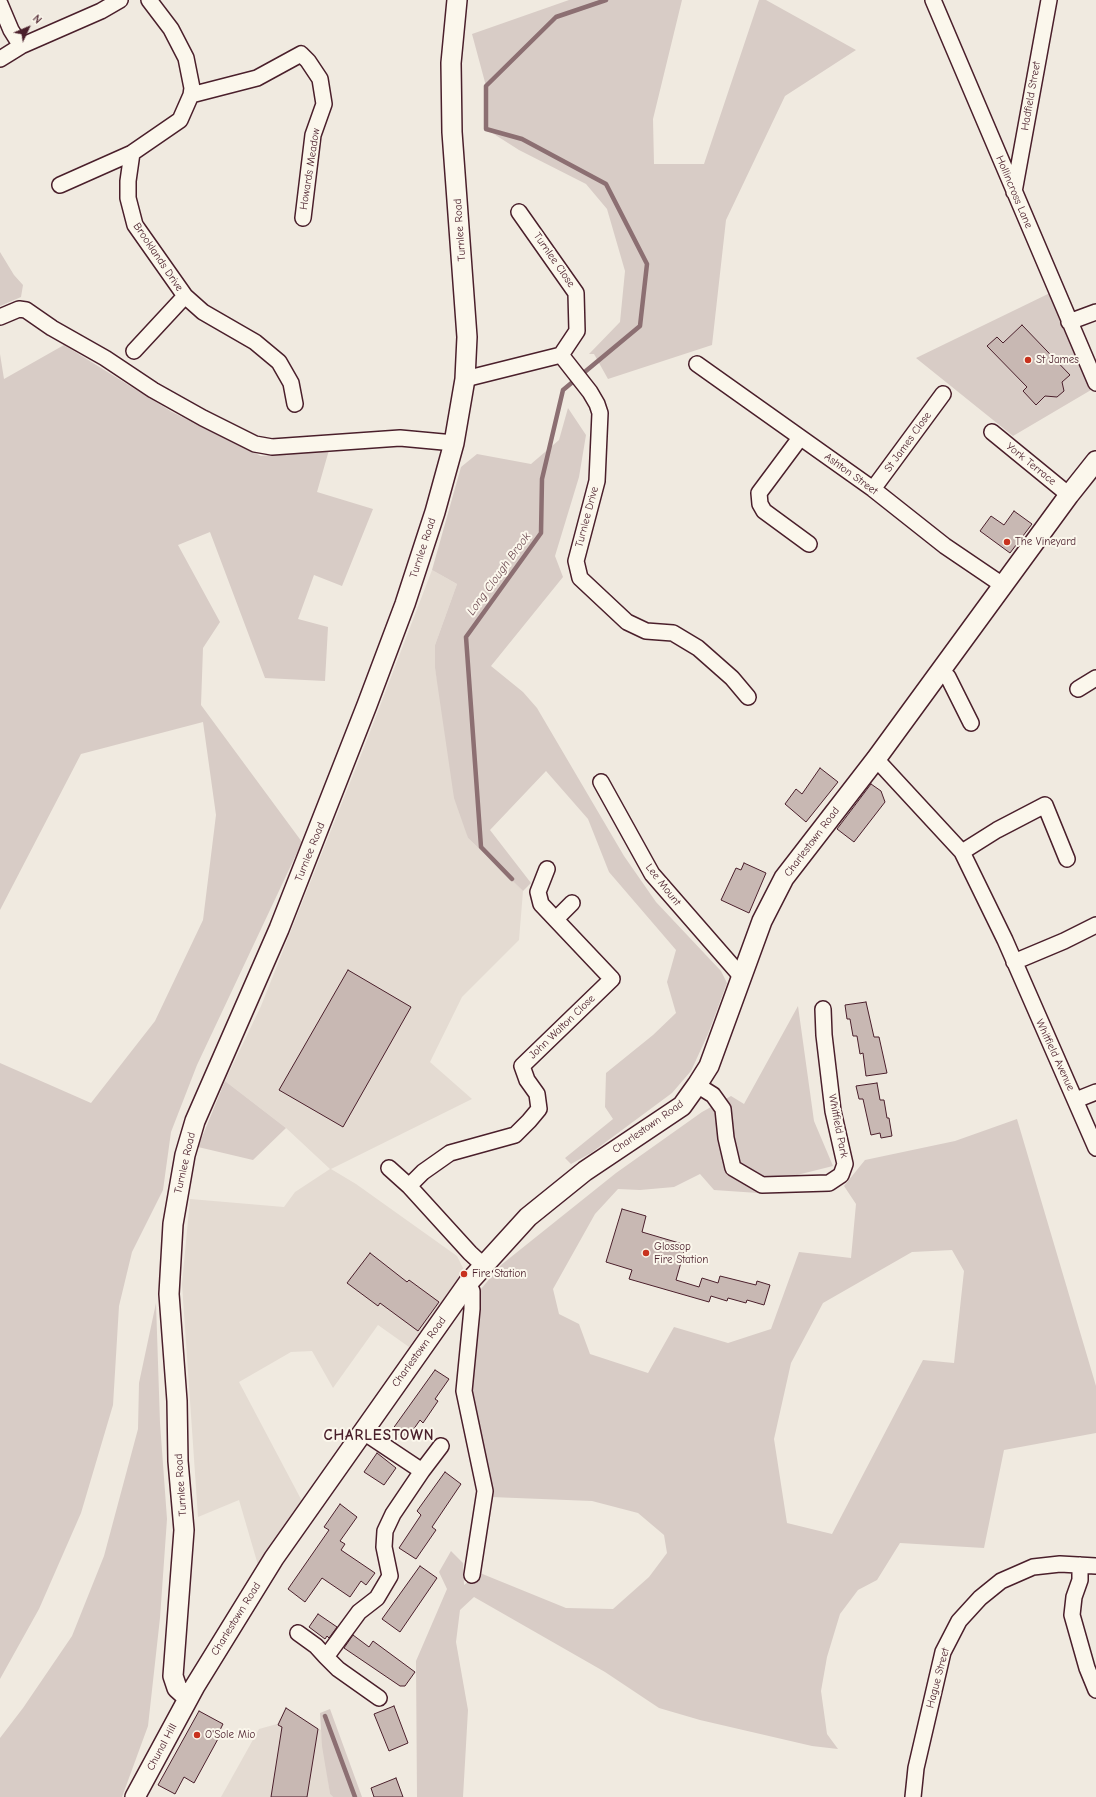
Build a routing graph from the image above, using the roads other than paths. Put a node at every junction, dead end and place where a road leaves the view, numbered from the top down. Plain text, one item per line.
1 (120, 0) edge
2 (150, 0) edge
3 (457, 0) edge
4 (933, 0) edge
5 (1049, 0) edge
6 (0, 4) edge
7 (21, 46) junction
8 (0, 59) edge
9 (191, 95) junction
10 (132, 153) junction
11 (60, 185) dead end
12 (1014, 192) junction
13 (519, 212) dead end
14 (303, 218) dead end
15 (185, 296) junction
16 (1096, 312) edge
17 (0, 316) edge
18 (1069, 322) junction
19 (134, 351) dead end
20 (561, 355) junction
21 (697, 364) dead end
22 (465, 379) junction
23 (1096, 383) edge
24 (943, 394) dead end
25 (295, 404) dead end
26 (992, 432) dead end
27 (800, 438) junction
28 (454, 444) junction
29 (1096, 461) edge
30 (873, 489) junction
31 (1069, 495) junction
32 (809, 544) dead end
33 (1004, 586) junction
34 (940, 671) junction
35 (1096, 678) edge
36 (1078, 689) dead end
37 (748, 697) dead end
38 (971, 723) dead end
39 (876, 759) junction
40 (601, 782) dead end
41 (962, 852) junction
42 (1067, 860) dead end
43 (548, 869) dead end
44 (572, 902) dead end
45 (556, 919) junction
46 (1095, 928) edge
47 (1014, 962) junction
48 (741, 976) junction
49 (823, 1009) dead end
50 (697, 1086) junction
51 (1096, 1092) edge
52 (1076, 1100) junction
53 (1096, 1148) edge
54 (389, 1168) dead end
55 (409, 1186) junction
56 (483, 1265) junction
57 (468, 1283) junction
58 (362, 1431) junction
59 (441, 1446) dead end
60 (422, 1471) junction
61 (1080, 1565) junction
62 (1096, 1566) edge
63 (472, 1575) dead end
64 (298, 1633) dead end
65 (326, 1657) junction
66 (1096, 1690) edge
67 (188, 1698) junction
68 (379, 1698) dead end
69 (135, 1797) edge
70 (912, 1797) edge

1 - 7 street
2 - 9 street
3 - 22 main road, Turnlee Road
4 - 12 street, Hollincross Lane
5 - 12 street, Hadfield Street
6 - 7 street
7 - 8 street
9 - 10 street
9 - 14 street, Howards Meadow
10 - 11 street
10 - 15 street, Brooklands Drive
12 - 18 street, Hollincross Lane
13 - 20 street, Turnlee Close
15 - 19 street
15 - 25 street, Brooklands Drive
16 - 18 street
17 - 28 street
18 - 23 street, Hollincross Lane
20 - 22 street
20 - 37 street, Turnlee Drive
21 - 27 street, Ashton Street
22 - 28 main road, Turnlee Road
24 - 30 street, St James Close
26 - 31 street, York Terrace
27 - 30 street, Ashton Street
27 - 32 street
28 - 67 main road, Turnlee Road
29 - 31 main road, Charlestown Road
30 - 33 street, Ashton Street
31 - 33 main road, Charlestown Road
33 - 34 main road, Charlestown Road
34 - 38 street
34 - 39 main road, Charlestown Road
35 - 36 street
39 - 41 street, Whitfield Avenue
39 - 48 main road, Charlestown Road
40 - 48 street, Lee Mount
41 - 42 street
41 - 47 street, Whitfield Avenue
43 - 45 street, John Walton Close
44 - 45 street
45 - 55 street, John Walton Close
46 - 47 street
47 - 52 street, Whitfield Avenue
48 - 50 main road, Charlestown Road
49 - 50 street, Whitfield Park
50 - 56 main road, Charlestown Road
51 - 52 street
52 - 53 street, Whitfield Avenue
54 - 55 street
55 - 56 street
56 - 57 main road, Charlestown Road
57 - 58 main road, Charlestown Road
57 - 63 street
58 - 60 street
58 - 67 main road, Charlestown Road
59 - 60 street
60 - 65 street
61 - 62 street, Hague Street
61 - 66 street
61 - 70 street, Hague Street
64 - 65 street
65 - 68 street
67 - 69 main road, Chunal Hill

